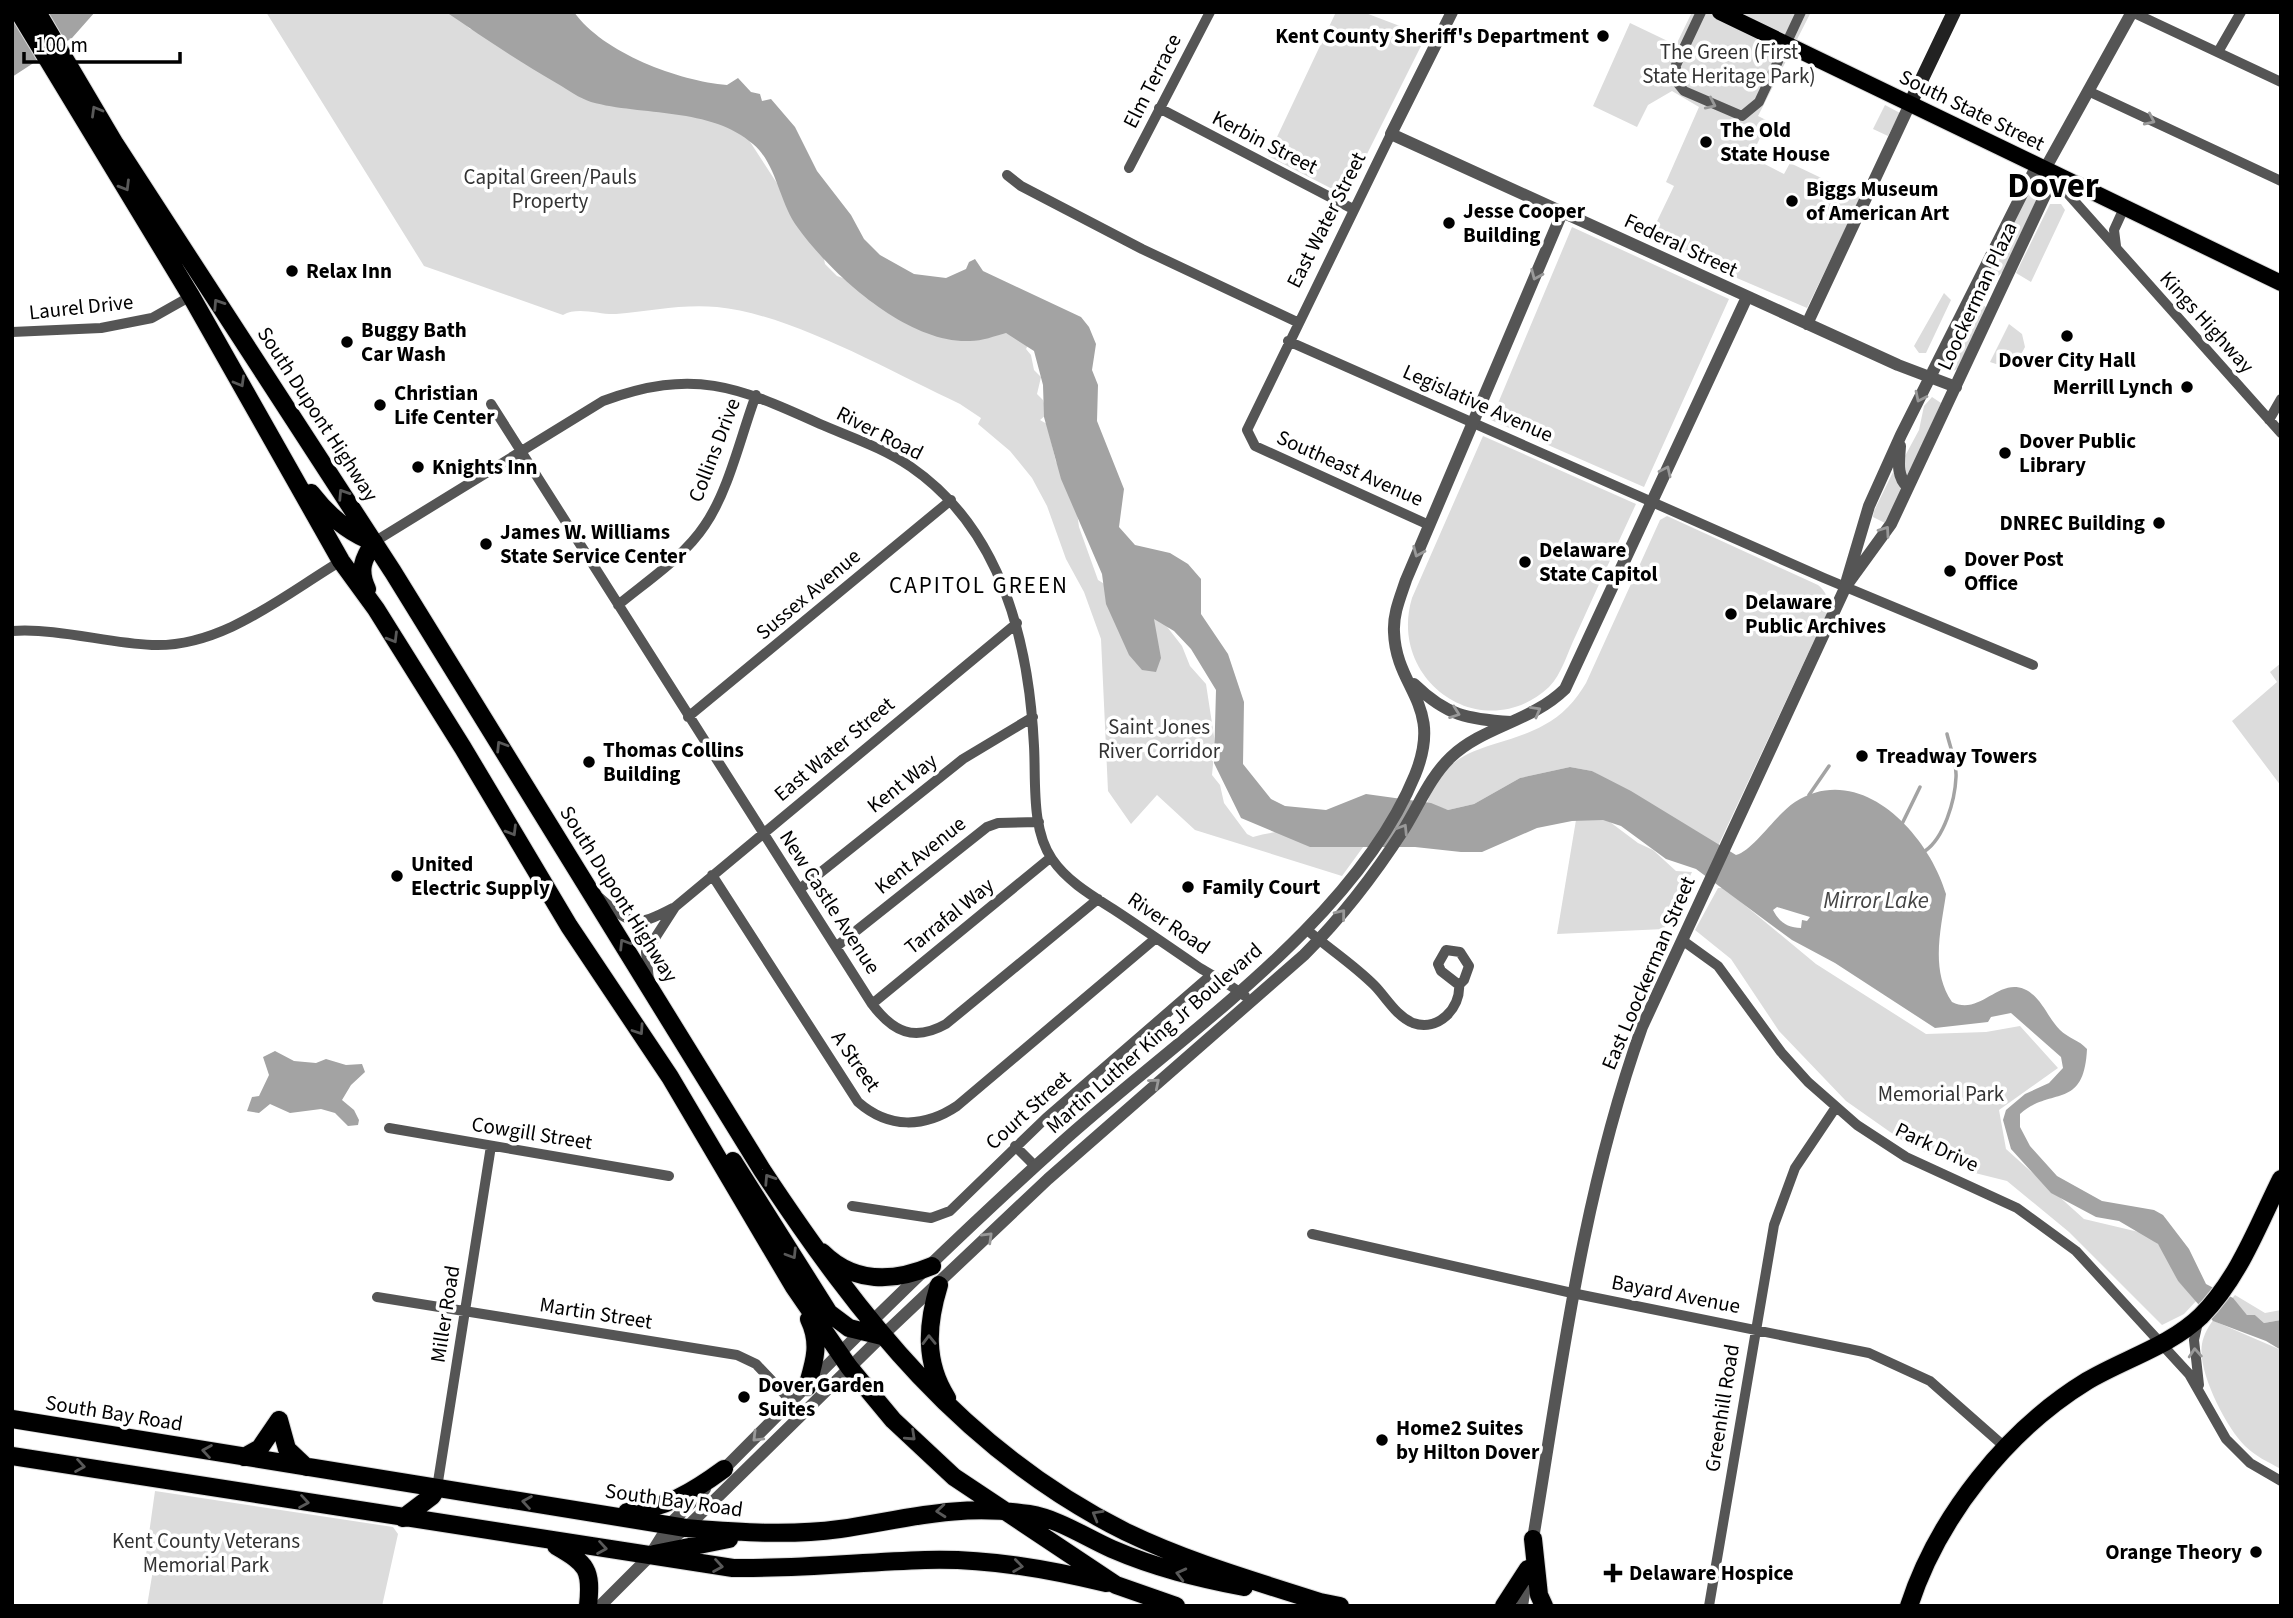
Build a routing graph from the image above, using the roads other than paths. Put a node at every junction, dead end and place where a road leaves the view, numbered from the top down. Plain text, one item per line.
1 (19, 12) edge
2 (37, 12) edge
3 (1210, 12) edge
4 (1452, 12) edge
5 (1701, 12) edge
6 (1720, 12) edge
7 (1801, 12) edge
8 (1954, 12) edge
9 (2132, 12) edge
10 (2241, 12) edge
11 (1786, 43) junction
12 (2218, 52) junction
13 (59, 62) junction
14 (2281, 82) edge
15 (2088, 90) junction
16 (1910, 104) junction
17 (1159, 108) junction
18 (1391, 134) junction
19 (1129, 168) dead end
20 (2045, 169) junction
21 (1007, 176) dead end
22 (2281, 181) edge
23 (2124, 208) junction
24 (1353, 209) junction
25 (1563, 213) junction
26 (2117, 248) junction
27 (2281, 284) edge
28 (191, 296) junction
29 (1747, 297) junction
30 (1297, 322) junction
31 (1807, 324) junction
32 (12, 332) edge
33 (1288, 341) junction
34 (1931, 375) junction
35 (1956, 387) junction
36 (756, 395) junction
37 (2281, 399) edge
38 (491, 404) dead end
39 (2269, 420) junction
40 (1473, 422) junction
41 (2281, 433) edge
42 (1901, 435) junction
43 (1255, 446) joint
44 (522, 449) junction
45 (280, 451) junction
46 (1908, 487) junction
47 (951, 500) junction
48 (1653, 501) junction
49 (358, 518) junction
50 (1429, 525) junction
51 (356, 536) junction
52 (374, 542) junction
53 (363, 559) junction
54 (341, 561) junction
55 (393, 572) junction
56 (1846, 586) junction
57 (618, 605) junction
58 (376, 609) junction
59 (1017, 623) junction
60 (12, 631) edge
61 (2033, 665) dead end
62 (1409, 679) junction
63 (688, 717) junction
64 (1033, 717) junction
65 (1512, 722) junction
66 (1039, 822) junction
67 (763, 833) junction
68 (1050, 858) junction
69 (712, 875) junction
70 (588, 887) junction
71 (800, 888) junction
72 (1098, 899) junction
73 (676, 907) junction
74 (1306, 929) junction
75 (1156, 938) junction
76 (1319, 940) junction
77 (1682, 940) junction
78 (837, 946) junction
79 (1212, 975) junction
80 (1459, 985) dead end
81 (650, 987) junction
82 (1239, 991) junction
83 (1252, 1002) junction
84 (872, 1004) junction
85 (670, 1077) junction
86 (1836, 1107) junction
87 (389, 1128) dead end
88 (491, 1146) junction
89 (1016, 1146) junction
90 (1035, 1166) junction
91 (669, 1176) dead end
92 (2281, 1179) edge
93 (852, 1206) dead end
94 (1312, 1234) dead end
95 (806, 1236) junction
96 (932, 1266) junction
97 (783, 1269) junction
98 (939, 1285) junction
99 (1572, 1293) junction
100 (377, 1297) dead end
101 (466, 1311) junction
102 (2199, 1318) junction
103 (1754, 1329) junction
104 (872, 1330) junction
105 (2162, 1342) junction
106 (845, 1361) junction
107 (807, 1387) junction
108 (2200, 1388) junction
109 (792, 1402) junction
110 (12, 1419) edge
111 (966, 1423) junction
112 (2006, 1448) junction
113 (12, 1456) edge
114 (244, 1457) junction
115 (306, 1467) junction
116 (724, 1469) junction
117 (2281, 1482) edge
118 (437, 1488) junction
119 (1002, 1512) junction
120 (607, 1514) junction
121 (403, 1518) junction
122 (677, 1527) junction
123 (764, 1534) junction
124 (1533, 1539) junction
125 (547, 1540) junction
126 (650, 1556) junction
127 (1528, 1569) junction
128 (1116, 1585) junction
129 (1320, 1602) junction
130 (588, 1606) edge
131 (600, 1606) edge
132 (1176, 1606) edge
133 (1340, 1606) edge
134 (1504, 1606) edge
135 (1522, 1606) edge
136 (1544, 1606) edge
137 (1709, 1606) edge
138 (1909, 1606) edge

1 - 13 highway, South Dupont Highway
2 - 13 highway, South Dupont Highway
3 - 17 street, Elm Terrace
4 - 18 street, East Water Street
5 -> 11 street
6 - 11 main road, South State Street
7 - 11 street
8 - 16 main road
9 - 12 street
9 - 15 street
10 - 12 street
11 - 16 main road, South State Street
12 - 14 street
13 -> 28 highway, South Dupont Highway
49 -> 13 highway, South Dupont Highway
15 - 20 street
15 -> 22 street
16 - 20 main road, South State Street
16 - 31 street
17 - 19 street, Elm Terrace
17 - 24 street, Kerbin Street
18 - 24 street, East Water Street
18 - 25 street, Federal Street
20 - 23 main road, South State Street
20 - 26 street, Kings Highway
20 - 34 street, Loockerman Plaza
20 - 35 street, Loockerman Plaza
21 - 30 street
23 - 26 street
23 - 27 main road, South State Street
24 - 30 street, East Water Street
25 - 29 street, Federal Street
25 -> 40 street
26 - 39 street, Kings Highway
28 - 32 street, Laurel Drive
28 -> 45 highway, South Dupont Highway
29 - 31 street, Federal Street
48 -> 29 street, Martin Luther King Jr Boulevard
30 - 33 street, East Water Street
31 - 34 street, Federal Street
33 - 40 street, Legislative Avenue
33 - 43 street, East Water Street
34 - 35 street, Federal Street
34 -> 42 street, Loockerman Plaza
35 - 46 street, Loockerman Plaza
36 - 44 street, River Road
36 - 47 street, River Road
36 - 57 street, Collins Drive
37 - 39 street
38 - 44 street, New Castle Avenue
39 - 41 street, Kings Highway
40 - 48 street, Legislative Avenue
40 - 50 street
42 - 46 street
42 - 56 street, Loockerman Plaza
43 - 50 street, Southeast Avenue
44 - 52 street, River Road
44 - 57 street, New Castle Avenue
45 - 51 highway
45 - 54 highway, South Dupont Highway
56 -> 46 street, Loockerman Plaza
47 - 59 street, River Road
47 - 63 street, Sussex Avenue
48 - 56 street, Legislative Avenue
65 -> 48 street, Martin Luther King Jr Boulevard
49 - 51 highway
49 - 52 highway, South Dupont Highway
50 -> 62 street
51 - 52 highway
51 - 54 highway
52 - 53 highway
52 - 55 highway, South Dupont Highway
53 - 54 highway
53 - 55 highway
53 - 58 highway
54 - 58 highway, South Dupont Highway
54 - 60 street
70 -> 55 highway, South Dupont Highway
56 - 61 street, Legislative Avenue
56 - 77 street, East Loockerman Street
57 - 63 street, New Castle Avenue
58 -> 85 highway, South Dupont Highway
59 - 64 street, River Road
59 - 67 street, East Water Street
62 -> 65 street
62 - 74 street, Martin Luther King Jr Boulevard
63 - 67 street, New Castle Avenue
64 - 66 street, River Road
64 - 71 street, Kent Way
76 -> 65 street, Martin Luther King Jr Boulevard
66 - 68 street, River Road
66 - 78 street, Kent Avenue
67 - 69 street, East Water Street
67 - 71 street, New Castle Avenue
68 - 72 street, River Road
68 - 84 street, Tarrafal Way
69 - 73 street, East Water Street
69 - 75 street, A Street
70 - 73 street, East Water Street
81 -> 70 highway, South Dupont Highway
71 - 78 street, New Castle Avenue
72 - 75 street, River Road
72 - 84 street, New Castle Avenue
73 - 81 street, East Water Street
74 - 76 street
74 - 82 street, Martin Luther King Jr Boulevard
75 - 79 street, River Road
76 - 80 street
76 - 83 street, Martin Luther King Jr Boulevard
77 - 86 street, Park Drive
77 - 99 street, East Loockerman Street
78 - 84 street, New Castle Avenue
79 - 82 street, River Road
79 - 89 street, Court Street
95 -> 81 highway, South Dupont Highway
82 - 83 street, River Road
82 - 90 street, Martin Luther King Jr Boulevard
98 -> 83 street, Martin Luther King Jr Boulevard
85 - 97 highway, South Dupont Highway
85 -> 104 highway
86 - 103 street, Greenhill Road
86 - 105 street, Park Drive
87 - 88 street, Cowgill Street
88 - 91 street, Cowgill Street
88 - 101 street, Miller Road
89 - 90 street
89 - 93 street, Court Street
90 - 96 street, Martin Luther King Jr Boulevard
92 - 102 highway
94 - 99 street, Bayard Avenue
95 - 96 highway
95 - 104 highway, South Dupont Highway
96 - 104 street, Martin Luther King Jr Boulevard
97 - 106 highway, South Dupont Highway
97 - 107 highway
98 - 104 street, Martin Luther King Jr Boulevard
111 -> 98 highway
99 - 103 street, Bayard Avenue
99 - 124 street, East Loockerman Street
100 - 101 street, Martin Street
101 - 109 street, Martin Street
101 - 118 street, Miller Road
102 - 105 highway
108 -> 102 street
103 - 112 street, Bayard Avenue
103 - 137 street, Greenhill Road
104 - 106 street
104 - 106 street
104 - 111 highway, South Dupont Highway
105 - 108 street, Park Drive
105 - 112 highway
106 - 107 street
106 -> 119 highway, South Dupont Highway
106 - 122 street
107 - 109 street
108 - 117 street
109 -> 116 street
114 -> 110 highway, South Bay Road
129 -> 111 highway, South Dupont Highway
112 - 138 highway
113 -> 121 highway
114 - 115 highway, South Bay Road
114 - 115 highway
115 - 118 highway, South Bay Road
116 - 120 highway
116 - 122 street
120 -> 118 highway, South Bay Road
118 - 121 highway
119 -> 123 highway, South Bay Road
119 - 128 highway, South Dupont Highway
129 -> 119 highway, South Bay Road
120 - 122 highway, South Bay Road
121 - 125 highway
122 - 123 highway, South Bay Road
122 - 126 street
123 - 126 highway
124 - 127 street, East Loockerman Street
124 - 136 highway
125 -> 126 highway
125 - 130 highway
126 -> 128 highway
126 - 131 street
127 - 134 highway
127 - 135 street, East Loockerman Street
128 - 132 highway, South Dupont Highway
129 - 133 highway, South Dupont Highway

